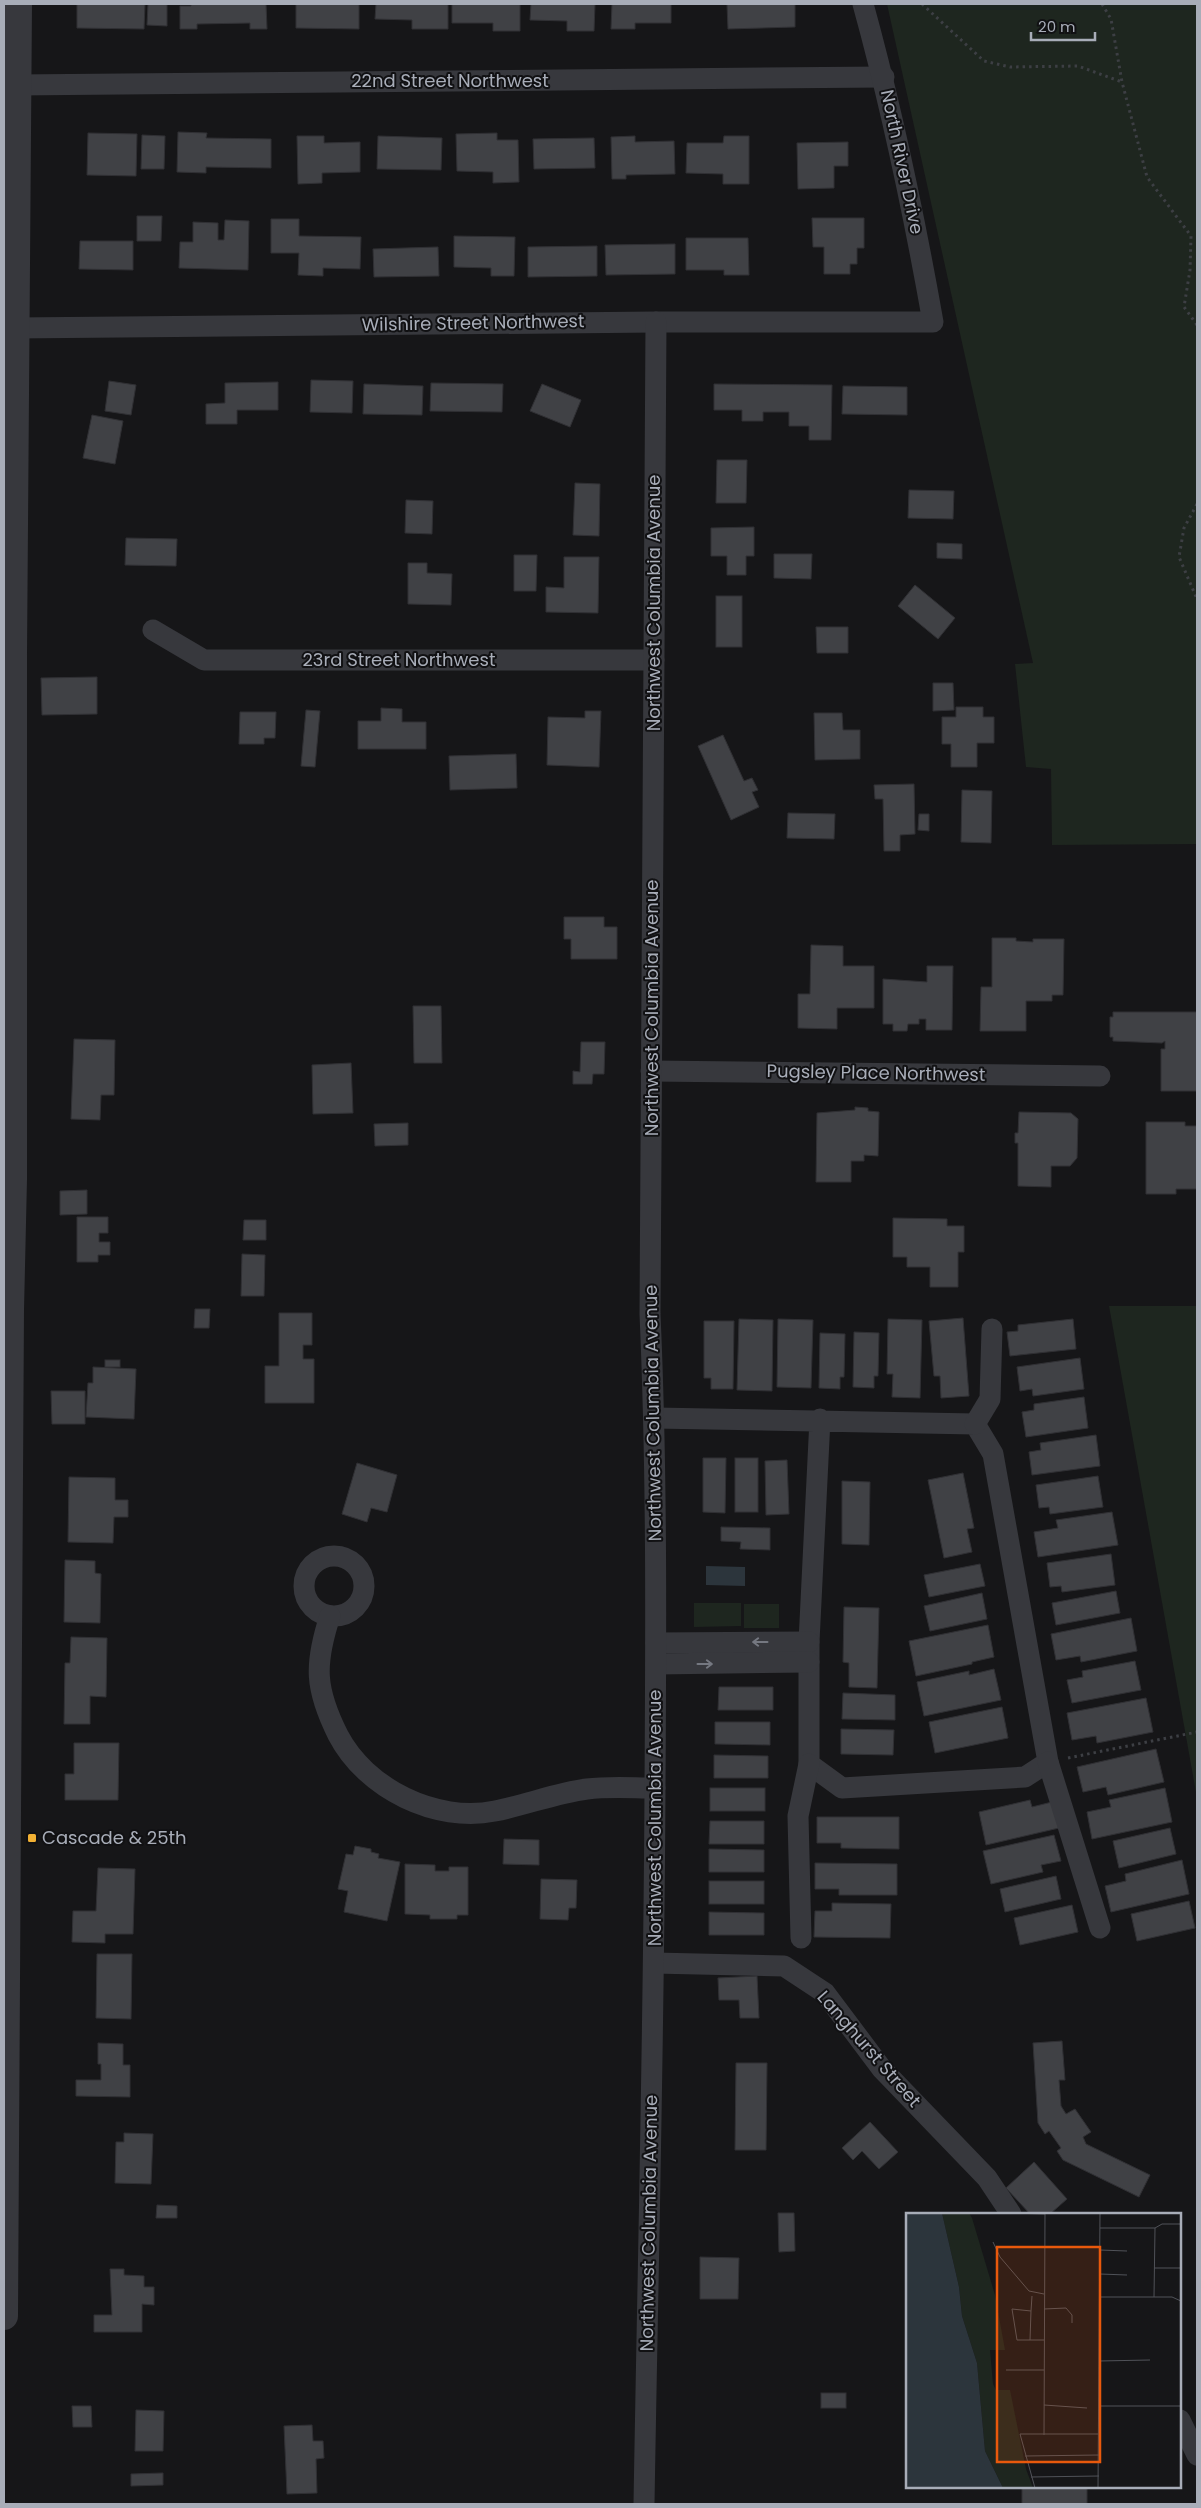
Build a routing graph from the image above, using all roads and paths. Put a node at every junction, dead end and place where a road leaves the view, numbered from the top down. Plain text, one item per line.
1 (18, 4) edge
2 (863, 4) edge
3 (922, 4) edge
4 (1102, 4) edge
5 (884, 77) junction
6 (1122, 82) junction
7 (16, 84) junction
8 (656, 322) junction
9 (933, 322) joint
10 (1197, 325) edge
11 (14, 328) junction
12 (1197, 504) edge
13 (1197, 599) edge
14 (152, 630) dead end
15 (8, 655) edge
16 (654, 660) junction
17 (651, 1070) junction
18 (1100, 1076) dead end
19 (9, 1179) edge
20 (992, 1329) dead end
21 (655, 1418) junction
22 (820, 1419) junction
23 (974, 1424) junction
24 (330, 1616) dead end
25 (656, 1643) junction
26 (809, 1652) junction
27 (656, 1664) junction
28 (1197, 1732) edge
29 (1048, 1762) junction
30 (809, 1764) junction
31 (655, 1788) junction
32 (5, 1926) edge
33 (1100, 1928) dead end
34 (801, 1938) dead end
35 (654, 1962) junction
36 (4, 2196) edge
37 (1010, 2213) edge
38 (4, 2316) edge
39 (1181, 2422) edge
40 (1197, 2455) edge
41 (644, 2504) edge

1 - 7 street
2 - 5 street, North River Drive
3 - 6 path
4 - 6 path
5 - 7 street, 22nd Street Northwest
5 - 9 street, North River Drive
6 - 10 path
7 - 11 street
8 - 9 street, Wilshire Street Northwest
8 - 11 street, Wilshire Street Northwest
8 - 16 street, Northwest Columbia Avenue
11 - 15 street
12 - 13 path
14 - 16 street, 23rd Street Northwest
15 - 19 street
16 - 17 street, Northwest Columbia Avenue
17 - 18 street, Pugsley Place Northwest
17 - 21 street, Northwest Columbia Avenue
19 - 32 street
20 - 23 street
21 - 22 street
21 - 25 street, Northwest Columbia Avenue
22 - 23 street
22 - 26 street
23 - 29 street
24 - 31 street
26 -> 25 street
25 - 27 street, Northwest Columbia Avenue
27 -> 26 street
26 - 30 street
27 - 31 street, Northwest Columbia Avenue
28 - 29 path
29 - 30 street
29 - 33 street
30 - 34 street
31 - 35 street, Northwest Columbia Avenue
32 - 36 street
35 - 37 street, Langhurst Street
35 - 41 street, Northwest Columbia Avenue
36 - 38 street
39 - 40 street

